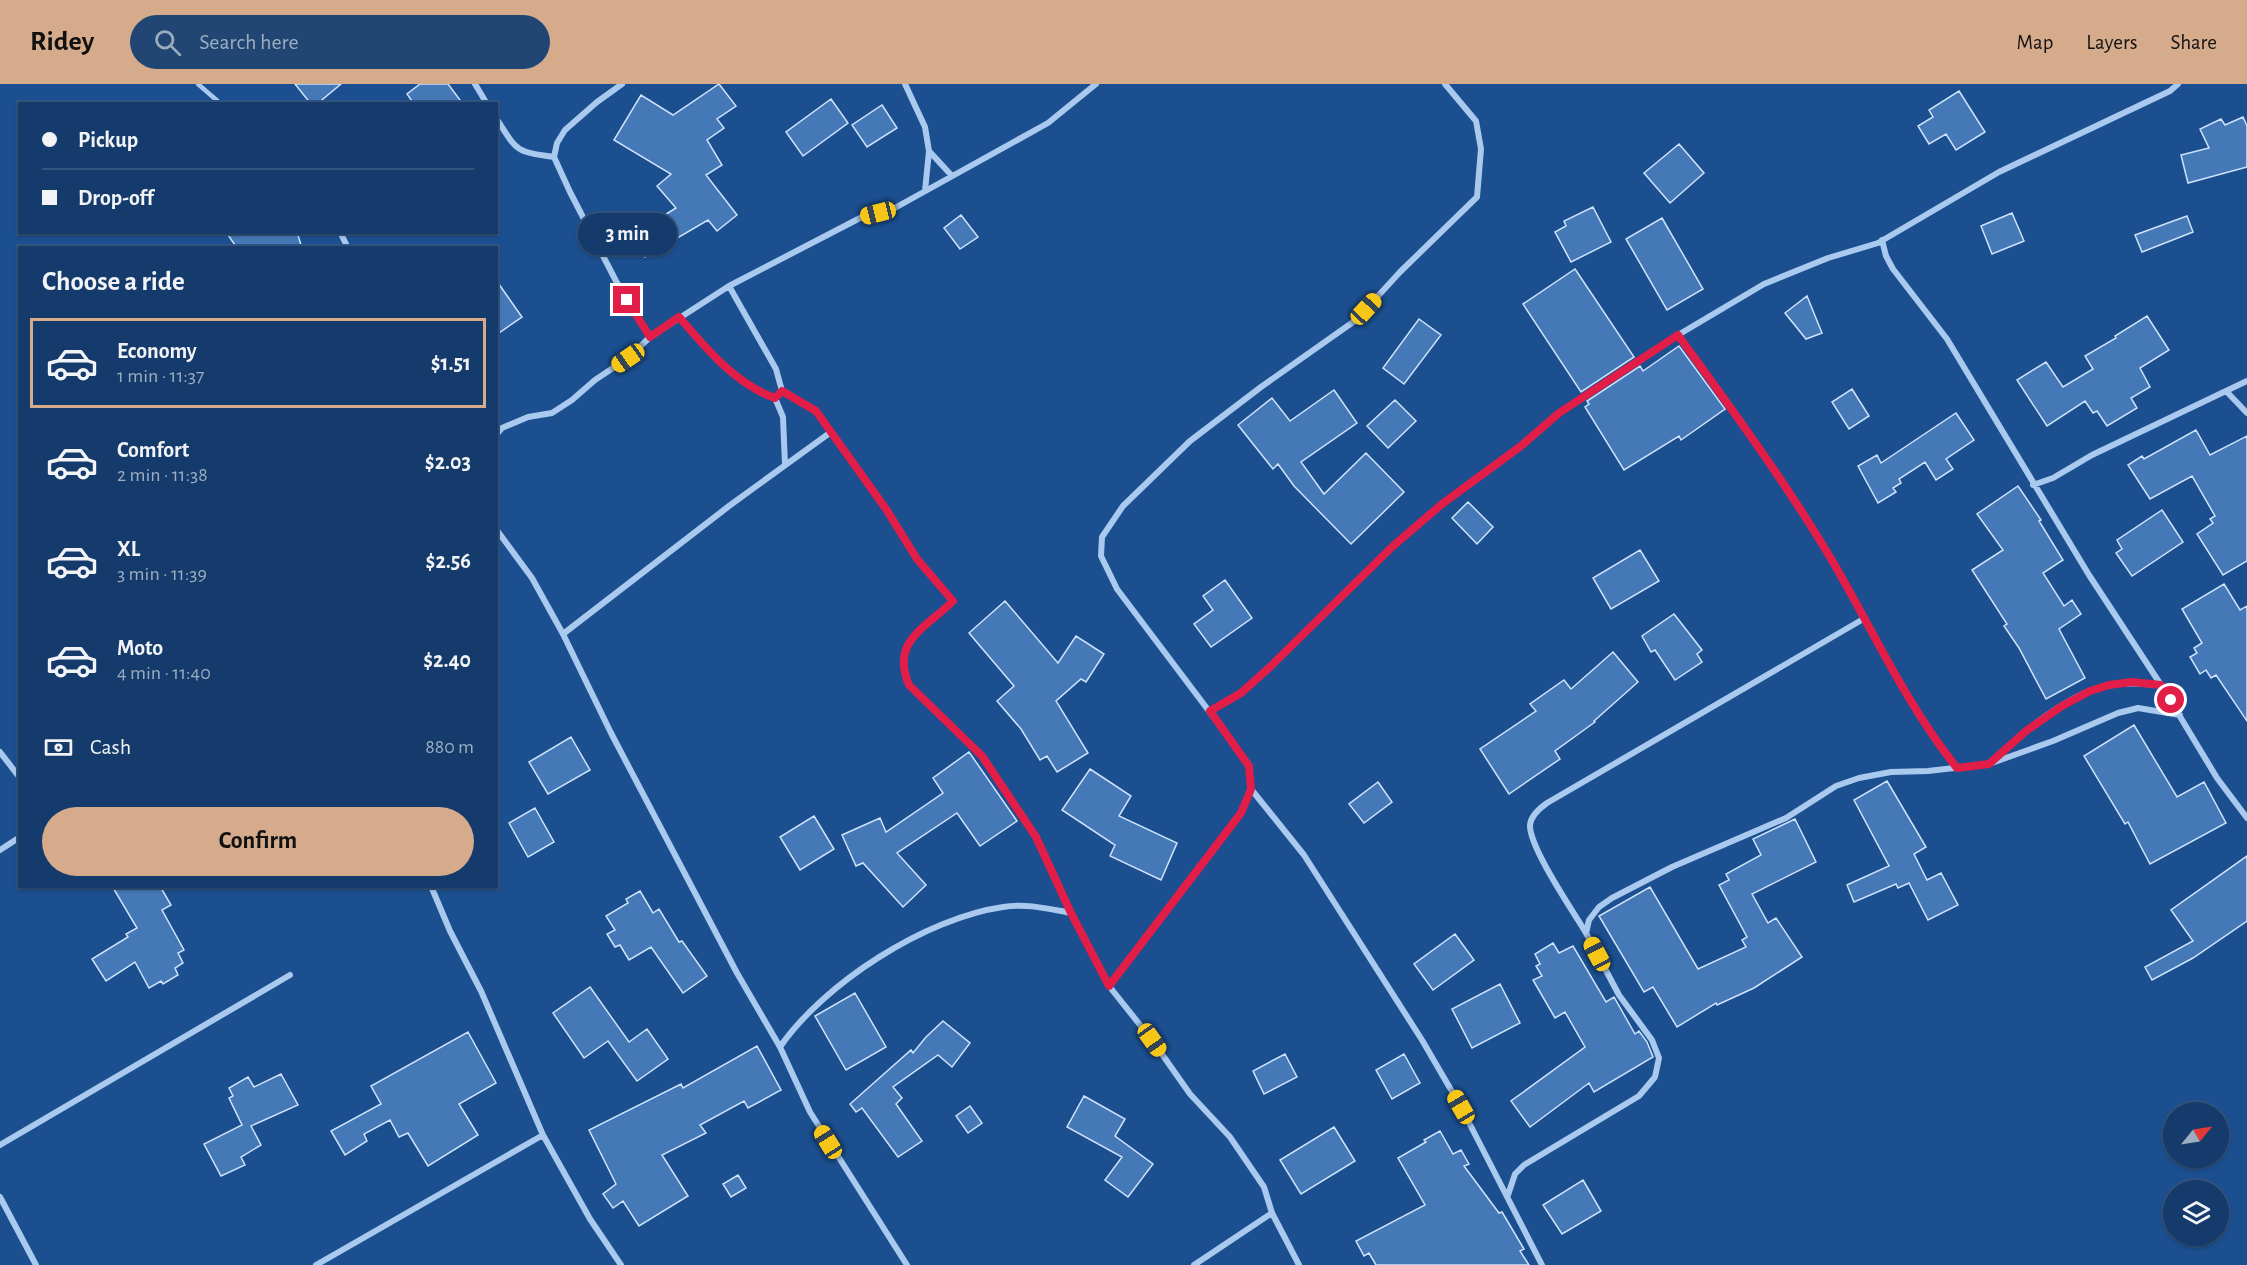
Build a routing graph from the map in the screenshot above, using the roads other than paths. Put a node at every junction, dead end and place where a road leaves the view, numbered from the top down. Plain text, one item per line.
1 (198, 84) edge
2 (475, 84) edge
3 (622, 84) edge
4 (905, 84) edge
5 (1096, 84) edge
6 (1445, 84) edge
7 (2178, 84) edge
8 (219, 102) edge
9 (486, 102) edge
10 (498, 121) edge
11 (929, 151) junction
12 (554, 157) junction
13 (952, 176) junction
14 (925, 191) junction
15 (1882, 240) junction
16 (729, 286) junction
17 (679, 317) junction
18 (1678, 335) junction
19 (650, 337) junction
20 (2247, 381) edge
21 (782, 391) junction
22 (2228, 392) junction
23 (775, 398) junction
24 (2247, 412) edge
25 (831, 432) junction
26 (498, 433) edge
27 (785, 465) junction
28 (2033, 485) junction
29 (498, 532) edge
30 (1865, 618) junction
31 (562, 634) junction
32 (2161, 685) junction
33 (1210, 711) junction
34 (2180, 714) junction
35 (0, 752) edge
36 (1989, 764) junction
37 (1957, 768) junction
38 (18, 775) edge
39 (1251, 789) junction
40 (2247, 818) edge
41 (18, 838) edge
42 (0, 850) edge
43 (432, 888) edge
44 (1071, 913) junction
45 (1586, 933) junction
46 (290, 975) dead end
47 (1109, 986) junction
48 (780, 1047) junction
49 (543, 1135) junction
50 (0, 1145) edge
51 (1508, 1195) junction
52 (0, 1197) edge
53 (1272, 1213) junction
54 (36, 1265) edge
55 (316, 1265) edge
56 (621, 1265) edge
57 (907, 1265) edge
58 (1194, 1265) edge
59 (1299, 1265) edge
60 (1542, 1265) edge

1 - 8 lane
2 - 9 street
3 - 12 street
4 - 11 street
5 - 13 street
6 - 33 street
7 - 15 street
10 - 12 street
11 - 13 street
11 - 14 street
12 - 19 street
13 - 14 street
14 - 16 street
15 - 18 street
15 - 28 street
16 - 17 street
16 - 21 street
17 - 19 street
17 - 23 street
18 - 30 street
18 - 33 street
19 - 26 street
20 - 22 street
21 - 23 street
21 - 25 street
22 - 24 street
22 - 28 street
23 - 27 street
25 - 27 street
25 - 44 street
27 - 31 street
28 - 32 street
29 - 31 street
30 - 37 street
30 - 45 street
31 - 48 street
32 - 34 street
32 - 36 street
33 - 39 street
34 - 36 street
34 - 40 street
35 - 38 street
36 - 37 street
37 - 45 street
39 - 47 street
39 - 51 street
41 - 42 street
43 - 49 street
44 - 47 street
44 - 48 street
45 - 51 street
46 - 50 street
47 - 53 street
48 - 57 street
49 - 55 street
49 - 56 street
51 - 60 street
52 - 54 street
53 - 58 street
53 - 59 street

